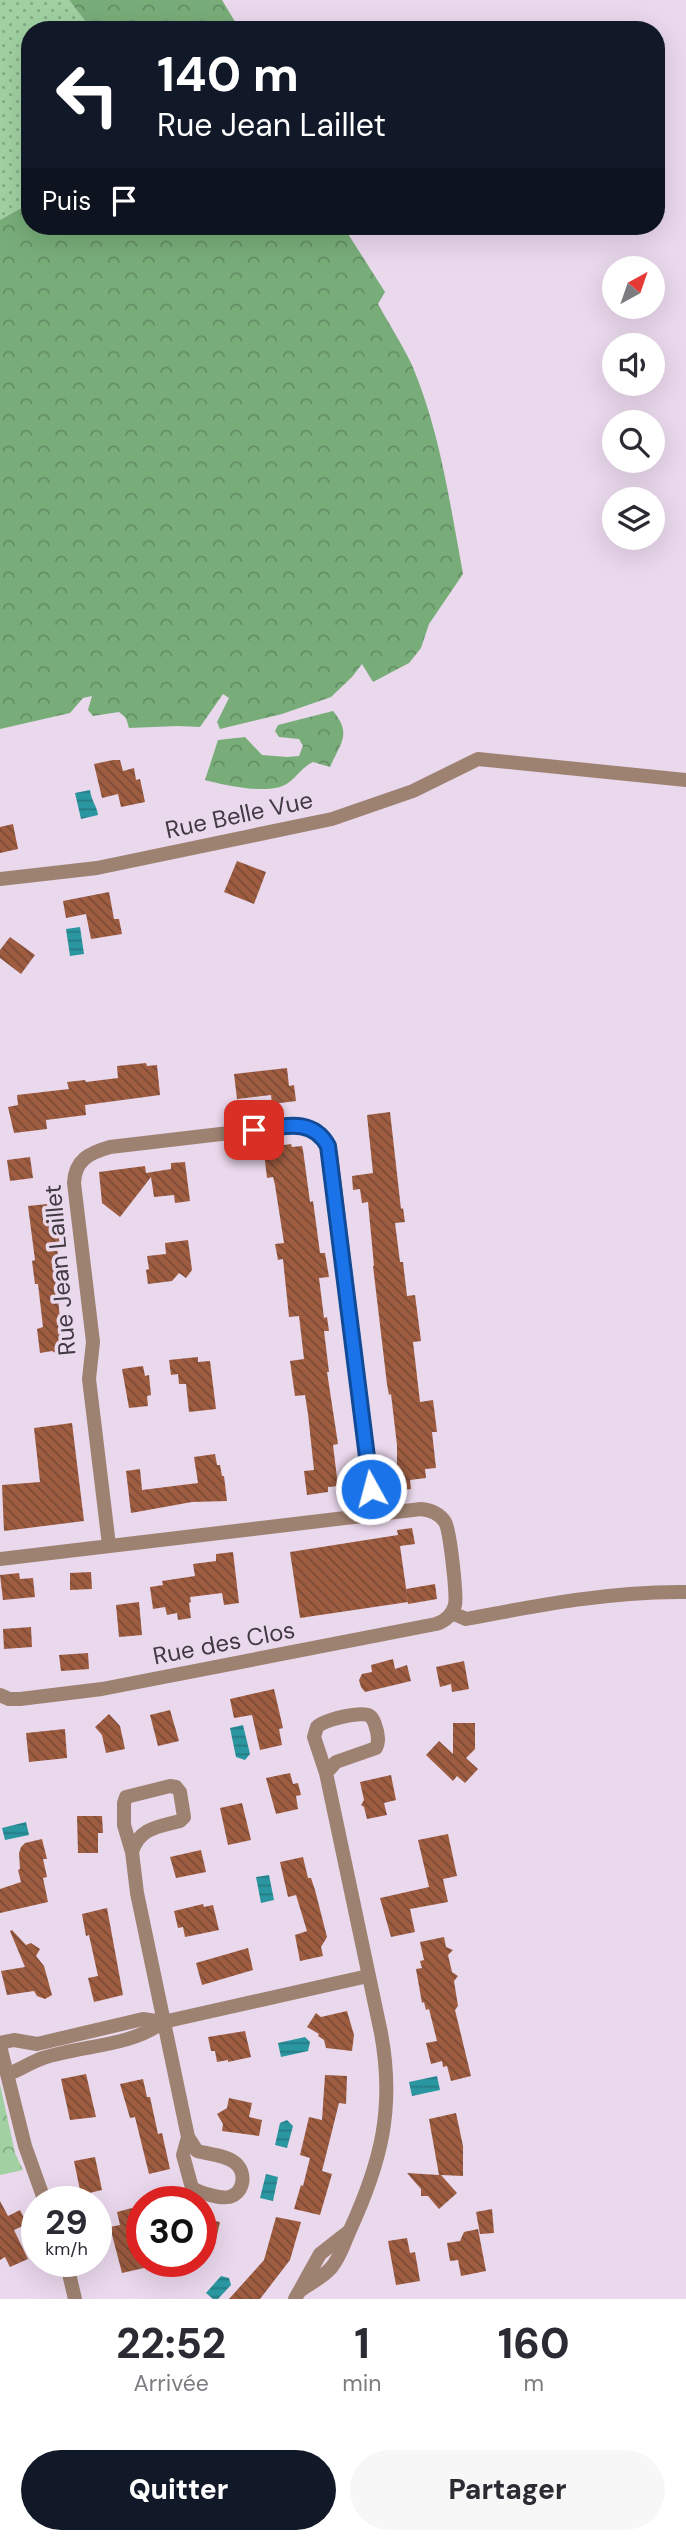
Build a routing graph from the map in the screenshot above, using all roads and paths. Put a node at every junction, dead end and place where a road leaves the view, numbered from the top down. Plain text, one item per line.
1 (686, 780) edge
2 (0, 879) edge
3 (374, 1513) junction
4 (109, 1545) junction
5 (0, 1559) edge
6 (686, 1592) edge
7 (452, 1613) junction
8 (0, 1695) edge
9 (326, 1773) junction
10 (132, 1852) junction
11 (368, 1976) junction
12 (163, 2022) junction
13 (0, 2044) edge
14 (8, 2074) junction
15 (188, 2137) junction
16 (39, 2186) edge
17 (70, 2277) edge
18 (298, 2295) edge
19 (75, 2299) edge

1 - 2 street, Rue Belle Vue
3 - 4 street
3 - 4 street, Rue Jean Laillet
3 - 7 street
4 - 5 street
6 - 7 street
7 - 8 street, Rue des Clos
9 - 9 street
9 - 11 street
10 - 10 street
10 - 12 street
11 - 12 street
11 - 18 street
12 - 13 street
12 - 14 street
12 - 15 street
13 - 14 street
14 - 16 street
15 - 15 street
17 - 19 street

